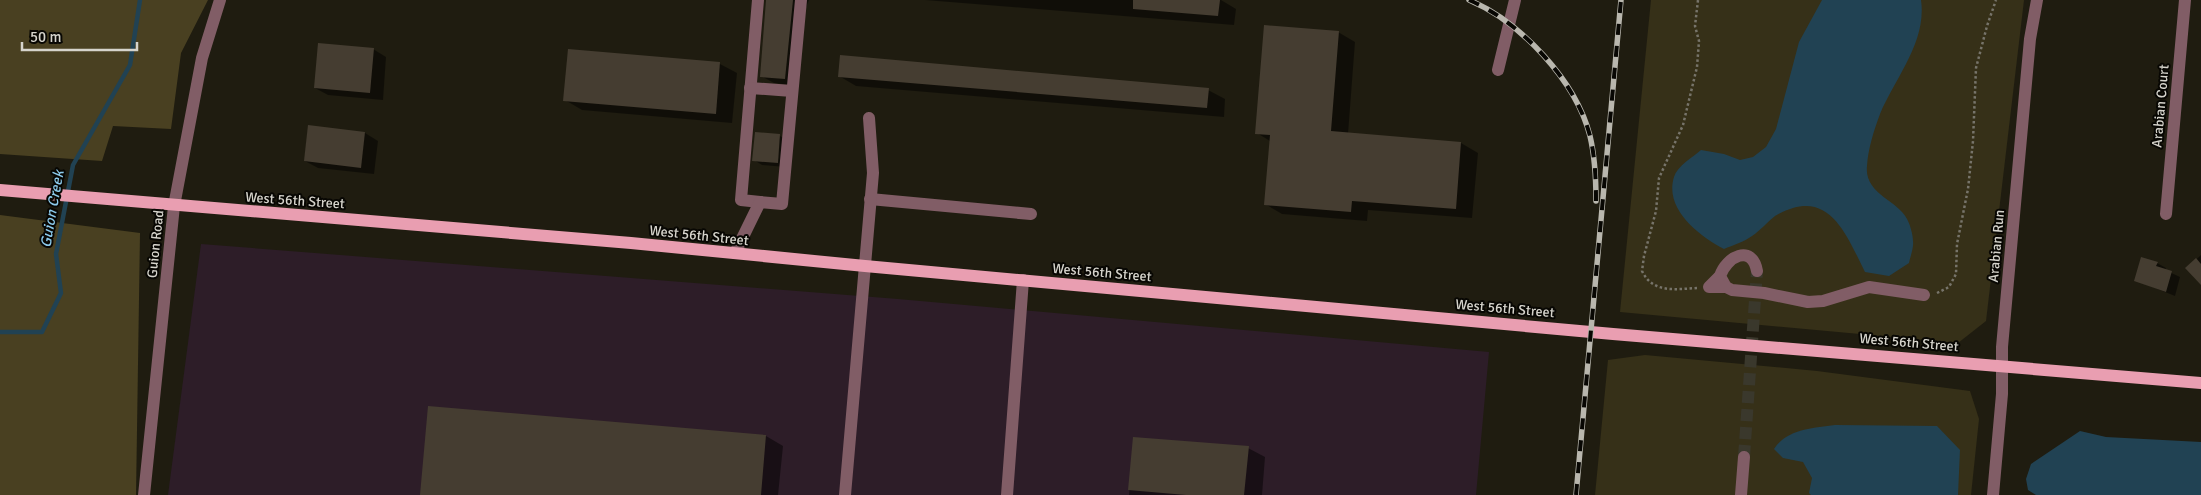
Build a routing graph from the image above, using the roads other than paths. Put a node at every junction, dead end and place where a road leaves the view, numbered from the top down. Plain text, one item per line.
1 (220, 0) edge
2 (758, 0) edge
3 (801, 0) edge
4 (1515, 0) edge
5 (2038, 0) edge
6 (2185, 0) edge
7 (1498, 70) dead end
8 (750, 88) junction
9 (792, 91) junction
10 (869, 118) dead end
11 (4, 190) edge
12 (870, 199) junction
13 (760, 202) junction
14 (174, 206) junction
15 (1031, 214) dead end
16 (2166, 214) dead end
17 (735, 253) junction
18 (865, 266) junction
19 (1757, 271) dead end
20 (1022, 280) junction
21 (1723, 282) junction
22 (1709, 287) road end
23 (1924, 295) road end
24 (2002, 366) junction
25 (2201, 383) edge
26 (1744, 457) tunnel mouth
27 (144, 495) edge
28 (845, 495) edge
29 (1007, 495) edge
30 (1741, 495) edge
31 (1993, 495) edge

1 - 14 street, Guion Road
2 - 8 street
3 - 9 street
4 - 7 street
5 - 24 street, Arabian Run
6 - 16 street, Arabian Court
8 - 9 street
8 - 13 street
9 - 13 street
10 - 12 street
11 - 14 main road, West 56th Street
12 - 15 street
12 - 18 street
13 - 17 street
14 - 17 main road, West 56th Street
14 - 27 street, Guion Road
17 - 18 main road, West 56th Street
18 - 20 main road, West 56th Street
18 - 28 street
19 - 21 street
20 - 24 main road, West 56th Street
20 - 29 street
21 - 22 street
21 - 23 street
24 - 25 main road, West 56th Street
24 - 31 street, Arabian Run
26 - 30 street

